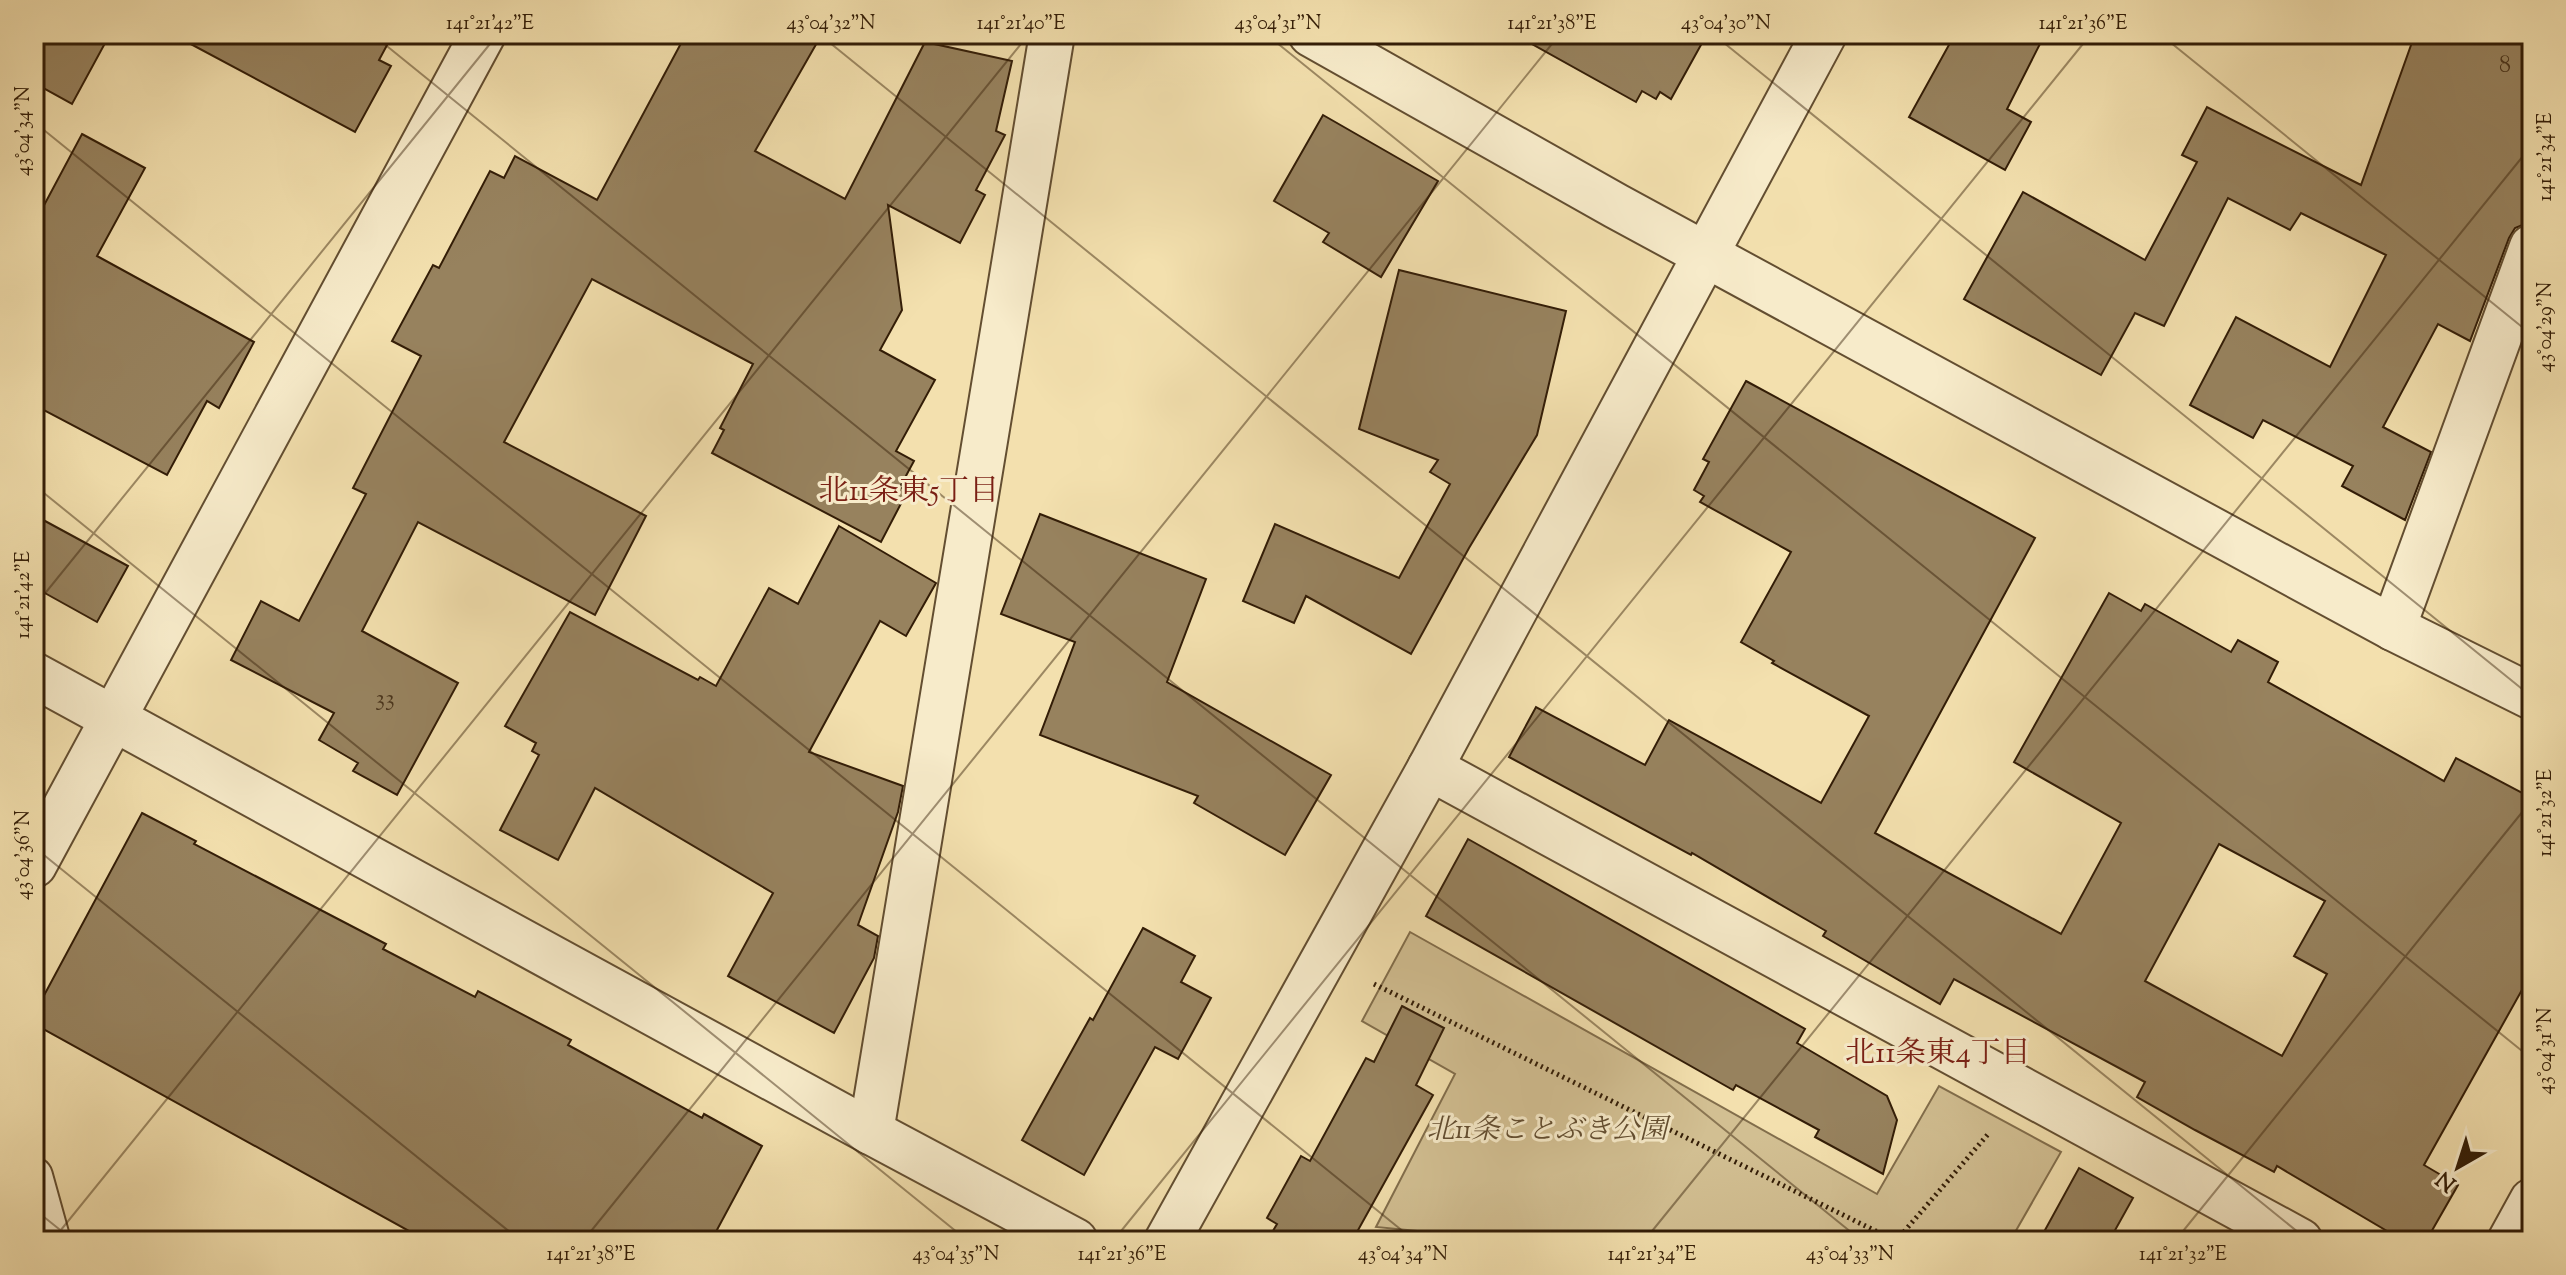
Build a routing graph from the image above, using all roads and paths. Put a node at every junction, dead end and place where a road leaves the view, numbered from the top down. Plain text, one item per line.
1 (483, 34) edge
2 (1052, 34) edge
3 (1311, 34) edge
4 (1824, 34) edge
5 (2532, 247) edge
6 (1706, 254) junction
7 (2393, 628) junction
8 (34, 675) edge
9 (2532, 697) edge
10 (113, 718) junction
11 (1430, 768) junction
12 (34, 865) edge
13 (1374, 984) dead end
14 (1995, 1125) dead end
15 (871, 1132) junction
16 (34, 1176) edge
17 (2532, 1201) edge
18 (52, 1241) edge
19 (1075, 1241) edge
20 (1167, 1241) edge
21 (2300, 1241) edge
22 (2510, 1241) edge

1 - 10 street
2 - 15 street
3 - 6 street
4 - 6 street
5 - 7 street
6 - 7 street
6 - 11 street
7 - 9 street
8 - 10 street
10 - 12 street
10 - 15 street
11 - 20 street
11 - 21 street
13 - 14 path
15 - 19 street
16 - 18 lane
17 - 22 street

